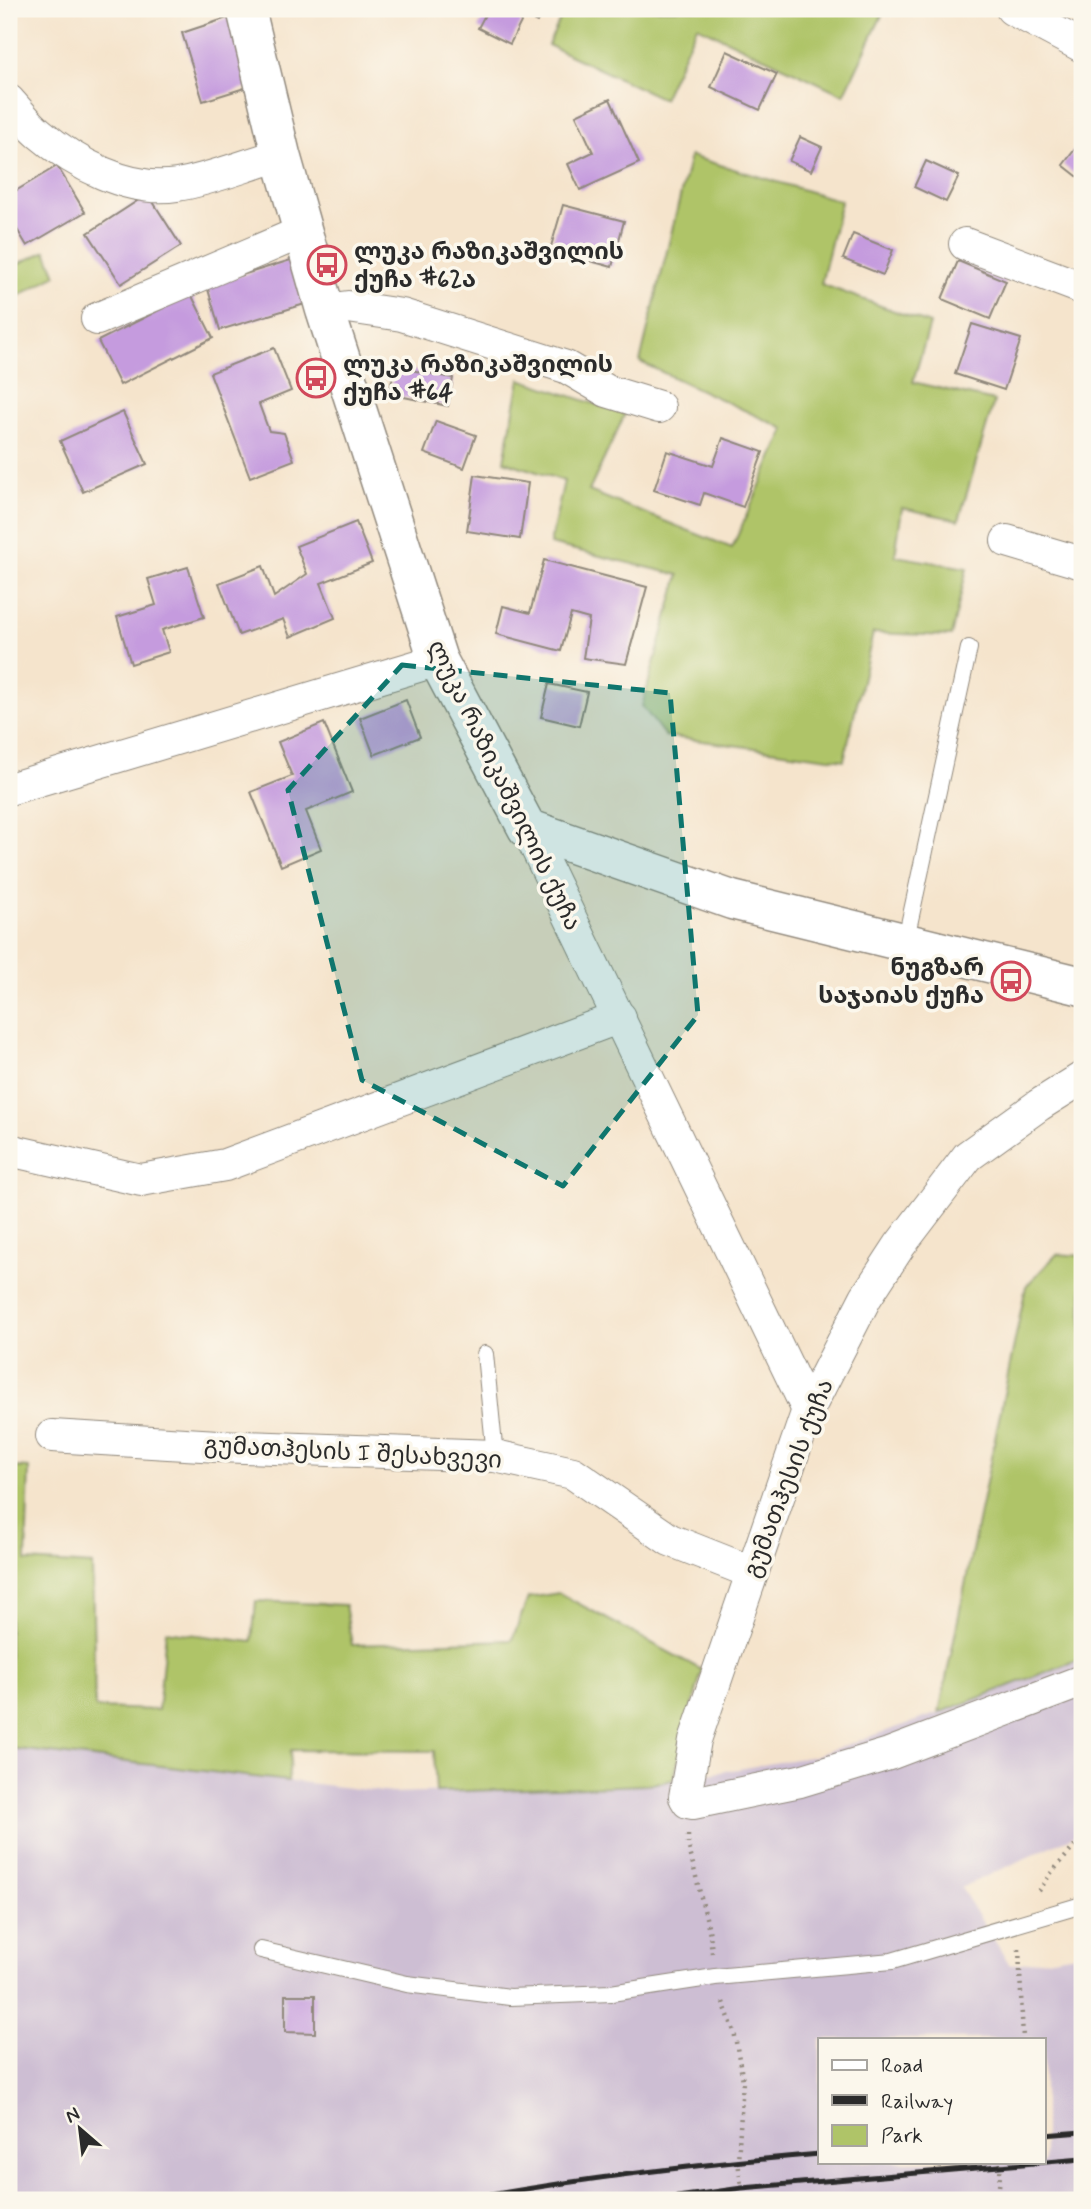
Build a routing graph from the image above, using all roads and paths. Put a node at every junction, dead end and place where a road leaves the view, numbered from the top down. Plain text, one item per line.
1 (246, 9) edge
2 (1012, 9) edge
3 (1082, 46) edge
4 (9, 101) edge
5 (281, 155) junction
6 (302, 232) junction
7 (965, 244) dead end
8 (1082, 288) edge
9 (325, 310) junction
10 (97, 318) dead end
11 (659, 407) dead end
12 (1007, 541) dead end
13 (1082, 563) edge
14 (969, 648) dead end
15 (438, 660) junction
16 (9, 789) edge
17 (527, 828) junction
18 (905, 943) junction
19 (1082, 986) edge
20 (620, 1017) junction
21 (1082, 1078) edge
22 (9, 1150) edge
23 (485, 1354) dead end
24 (808, 1410) junction
25 (52, 1436) dead end
26 (495, 1456) junction
27 (751, 1572) junction
28 (1082, 1681) edge
29 (1082, 1905) edge
30 (261, 1950) dead end
31 (1001, 2164) edge
32 (998, 2200) edge

1 - 5 street, ლუკა რაზიკაშვილის ქუჩა
2 - 3 street
4 - 5 street
5 - 6 street, ლუკა რაზიკაშვილის ქუჩა
6 - 9 street, ლუკა რაზიკაშვილის ქუჩა
6 - 10 street
7 - 8 street
9 - 11 street
9 - 15 street, ლუკა რაზიკაშვილის ქუჩა
12 - 13 street
14 - 18 lane
15 - 16 street
15 - 17 street, ლუკა რაზიკაშვილის ქუჩა
17 - 18 street
17 - 20 street, ლუკა რაზიკაშვილის ქუჩა
18 - 19 street
20 - 22 street
20 - 24 street, ლუკა რაზიკაშვილის ქუჩა
21 - 24 street, გუმათჰესის ქუჩა
23 - 26 lane
24 - 27 street, გუმათჰესის ქუჩა
25 - 26 street, გუმათჰესის I შესახვევი
26 - 27 street, გუმათჰესის I შესახვევი
27 - 28 street, გუმათჰესის ქუჩა
29 - 30 lane
31 - 32 path

